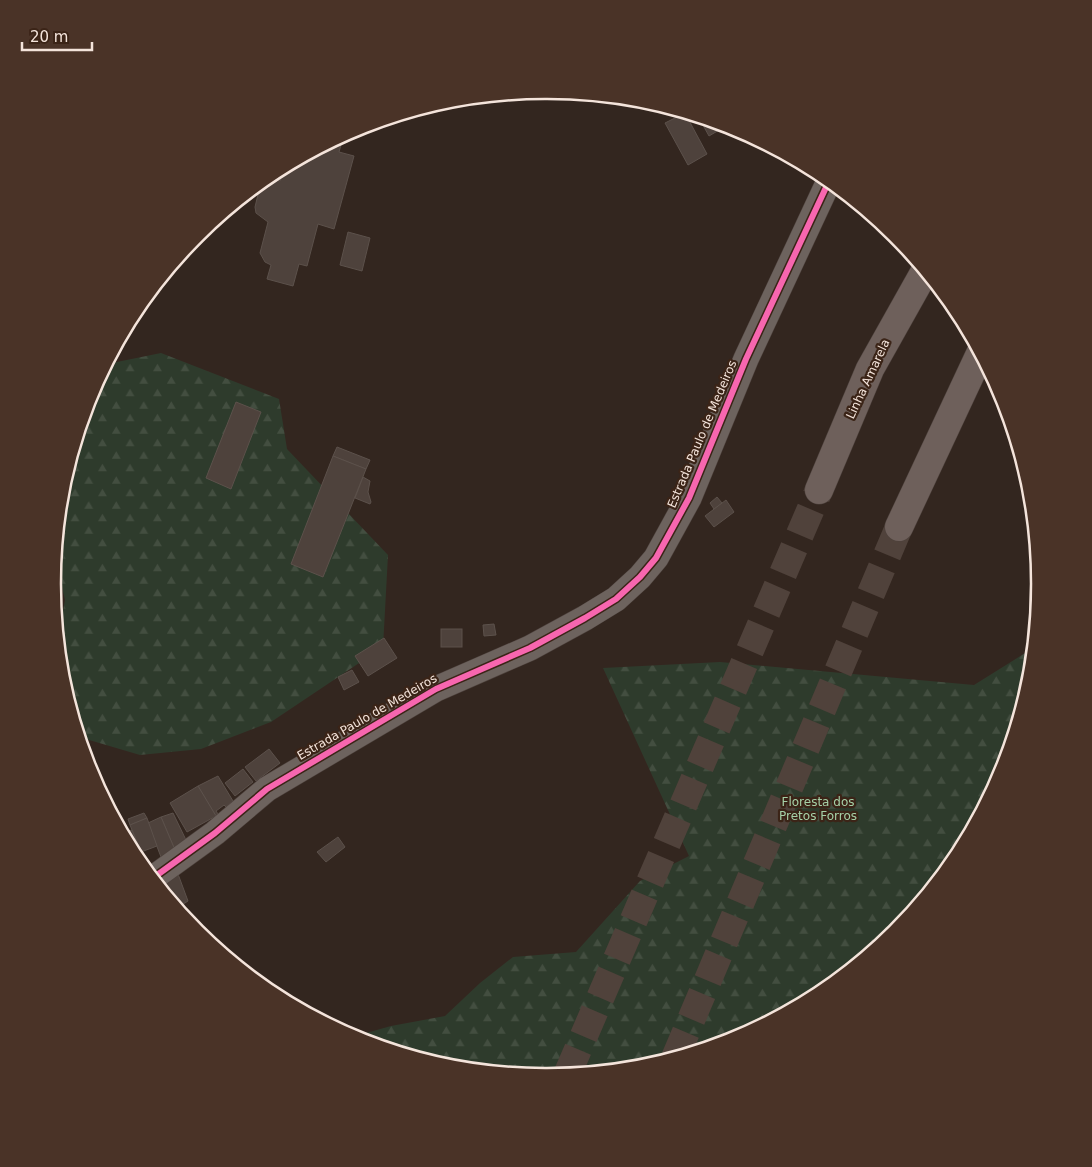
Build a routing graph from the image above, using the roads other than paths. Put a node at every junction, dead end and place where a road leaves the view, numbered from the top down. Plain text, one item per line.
1 (826, 188) edge
2 (922, 277) edge
3 (977, 361) edge
4 (819, 490) tunnel mouth
5 (899, 527) tunnel mouth
6 (158, 874) edge

1 - 6 street, Estrada Paulo de Medeiros
2 - 4 highway, Linha Amarela
3 - 5 highway

